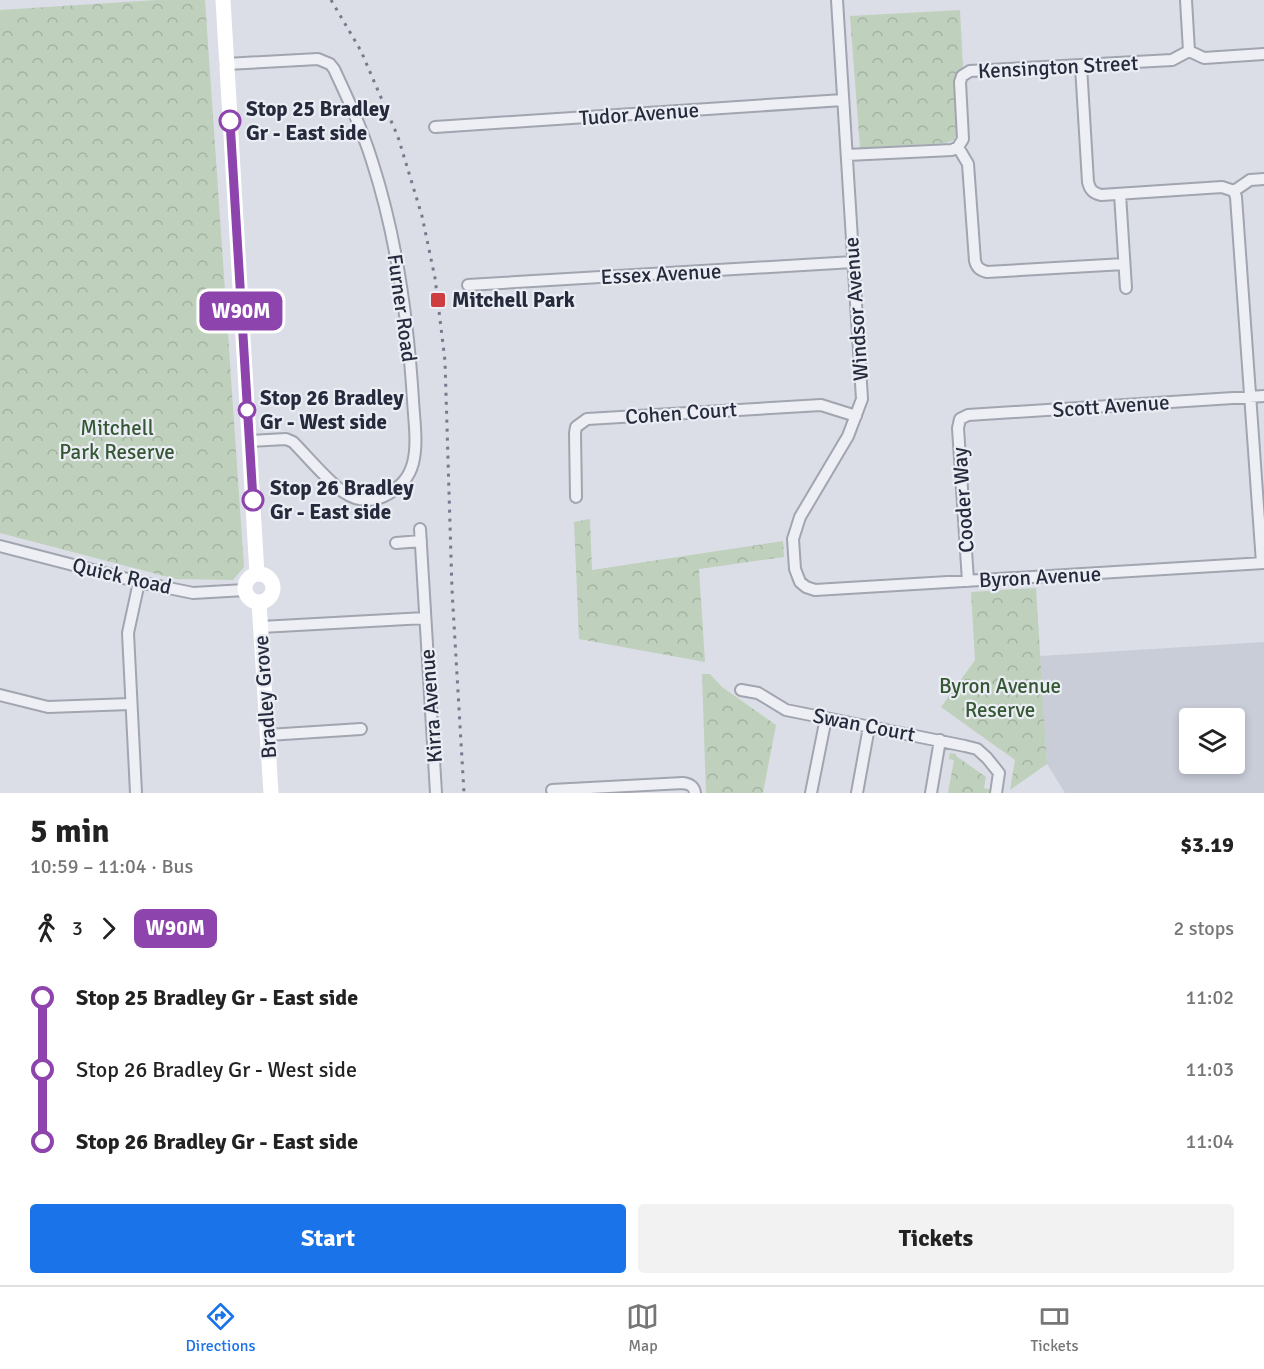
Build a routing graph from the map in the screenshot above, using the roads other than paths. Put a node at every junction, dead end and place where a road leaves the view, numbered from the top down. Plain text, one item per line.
1 (223, 0) edge
2 (837, 0) edge
3 (1185, 0) edge
4 (1190, 51) junction
5 (1264, 54) edge
6 (226, 64) junction
7 (1081, 66) junction
8 (843, 100) junction
9 (435, 127) dead end
10 (958, 147) junction
11 (847, 156) junction
12 (1264, 179) edge
13 (1234, 191) junction
14 (1120, 194) junction
15 (854, 262) junction
16 (1124, 264) junction
17 (468, 285) dead end
18 (1126, 288) dead end
19 (1264, 396) edge
20 (1251, 397) junction
21 (856, 416) junction
22 (960, 419) joint
23 (249, 441) junction
24 (576, 497) dead end
25 (420, 529) dead end
26 (421, 542) junction
27 (396, 543) dead end
28 (0, 546) edge
29 (1263, 563) edge
30 (257, 574) junction
31 (968, 581) junction
32 (139, 582) junction
33 (245, 590) junction
34 (815, 590) joint
35 (260, 602) junction
36 (425, 618) junction
37 (261, 627) junction
38 (741, 690) dead end
39 (0, 695) edge
40 (130, 704) junction
41 (826, 718) junction
42 (869, 727) junction
43 (361, 729) dead end
44 (268, 735) junction
45 (940, 740) junction
46 (635, 789) edge
47 (552, 790) dead end
48 (136, 793) edge
49 (271, 793) edge
50 (436, 793) edge
51 (695, 793) edge
52 (811, 793) edge
53 (856, 793) edge
54 (932, 793) edge
55 (996, 793) edge

1 - 6 street
2 - 8 street, Windsor Avenue
3 - 4 street
4 - 5 street
4 - 7 street, Kensington Street
6 - 23 street
6 - 23 street, Furner Road
7 - 10 street, Kensington Street
7 - 14 street
8 - 9 street, Tudor Avenue
8 - 11 street, Windsor Avenue
10 - 11 street
10 - 16 street
11 - 15 street, Windsor Avenue
12 - 13 street
13 - 14 street
13 - 20 street
14 - 16 street
15 - 17 street, Essex Avenue
15 - 21 street, Windsor Avenue
16 - 18 street
19 - 20 street, Scott Avenue
20 - 22 street, Scott Avenue
20 - 29 street
21 - 24 street, Cohen Court
21 - 34 street, Windsor Avenue
22 - 31 street, Cooder Way
23 - 30 street
25 - 26 street, Kirra Avenue
26 - 27 street
26 - 36 street, Kirra Avenue
28 - 32 street, Quick Road
29 - 31 street, Byron Avenue
30 - 33 street
30 - 35 street
31 - 34 street, Byron Avenue
32 - 33 street, Quick Road
32 - 40 street
33 - 35 street
35 - 37 street, Bradley Grove
36 - 37 street, Kirra Avenue
36 - 50 street, Kirra Avenue
37 - 44 street, Bradley Grove
38 - 41 street, Swan Court
39 - 40 street
40 - 48 street
41 - 42 street, Swan Court
41 - 52 street
42 - 45 street, Swan Court
42 - 53 street
43 - 44 street
44 - 49 street, Bradley Grove
45 - 54 street
45 - 55 street, Swan Court
46 - 47 street
46 - 51 street

